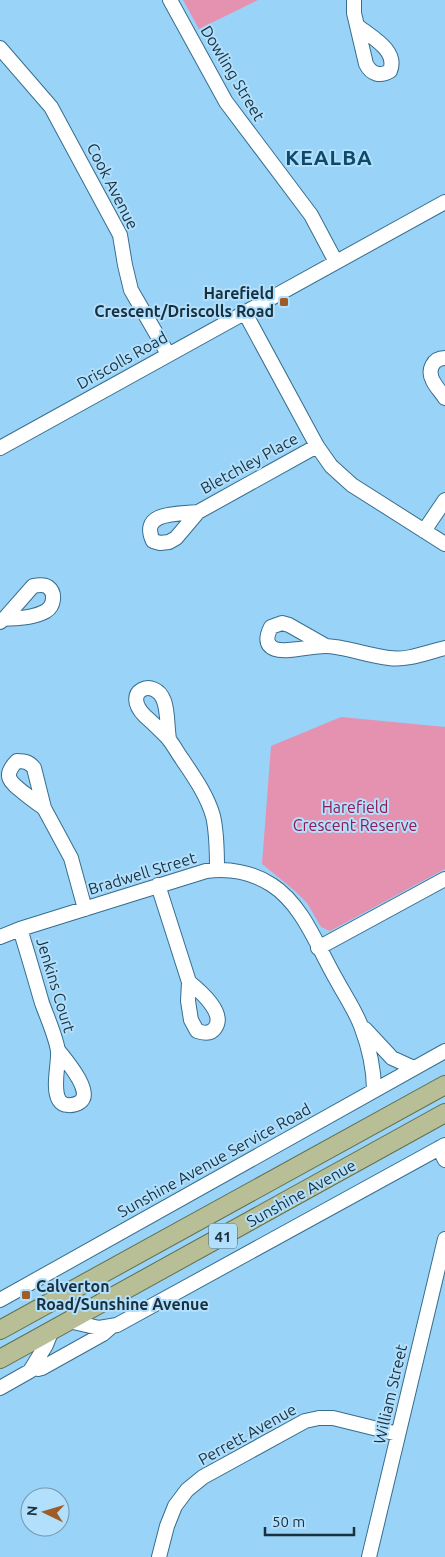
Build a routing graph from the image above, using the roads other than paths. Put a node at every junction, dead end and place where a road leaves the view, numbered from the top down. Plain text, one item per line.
1 (170, 0) edge
2 (354, 0) edge
3 (359, 28) dead end
4 (0, 48) edge
5 (445, 202) edge
6 (336, 262) junction
7 (245, 313) junction
8 (168, 354) junction
9 (445, 358) edge
10 (445, 398) edge
11 (317, 446) junction
12 (0, 448) edge
13 (445, 500) edge
14 (198, 512) dead end
15 (424, 531) junction
16 (445, 544) edge
17 (326, 646) dead end
18 (445, 648) edge
19 (169, 739) dead end
20 (44, 808) dead end
21 (217, 869) junction
22 (445, 879) edge
23 (158, 885) junction
24 (84, 909) junction
25 (20, 929) junction
26 (0, 937) edge
27 (318, 948) junction
28 (189, 982) dead end
29 (361, 1025) junction
30 (58, 1050) dead end
31 (445, 1052) edge
32 (414, 1068) junction
33 (445, 1085) edge
34 (374, 1090) junction
35 (445, 1113) edge
36 (443, 1151) edge
37 (445, 1239) edge
38 (0, 1300) edge
39 (69, 1321) junction
40 (111, 1327) junction
41 (0, 1330) edge
42 (52, 1330) junction
43 (0, 1359) edge
44 (33, 1368) junction
45 (0, 1388) edge
46 (398, 1434) junction
47 (159, 1557) edge
48 (369, 1557) edge

1 - 6 street, Dowling Street
2 - 3 street
4 - 8 street, Cook Avenue
5 - 6 street, Driscolls Road
6 - 7 street, Driscolls Road
7 - 8 street, Driscolls Road
7 - 11 street
8 - 12 street, Driscolls Road
9 - 10 street
11 - 14 street, Bletchley Place
11 - 15 street
13 - 15 street
15 - 16 street
17 - 18 street
19 - 21 street
20 - 24 street
21 - 23 street, Bradwell Street
21 - 27 street, Bradwell Street
22 - 27 street
23 - 24 street, Bradwell Street
23 - 28 street
24 - 25 street, Bradwell Street
25 - 26 street, Bradwell Street
25 - 30 street, Jenkins Court
27 - 29 street, Bradwell Street
29 - 32 street
29 - 34 street, Bradwell Street
31 - 32 street, Sunshine Avenue Service Road
32 - 34 street, Sunshine Avenue Service Road
33 - 41 main road, Sunshine Avenue / 41
34 - 38 street, Sunshine Avenue Service Road
35 - 39 main road, Sunshine Avenue / 41
36 - 40 street
37 - 46 street, William Street
39 - 40 street
39 - 42 main road, Sunshine Avenue / 41
40 - 44 street
42 - 43 main road, Sunshine Avenue / 41
42 - 44 street
44 - 45 street
46 - 47 street, Perrett Avenue
46 - 48 street, William Street

